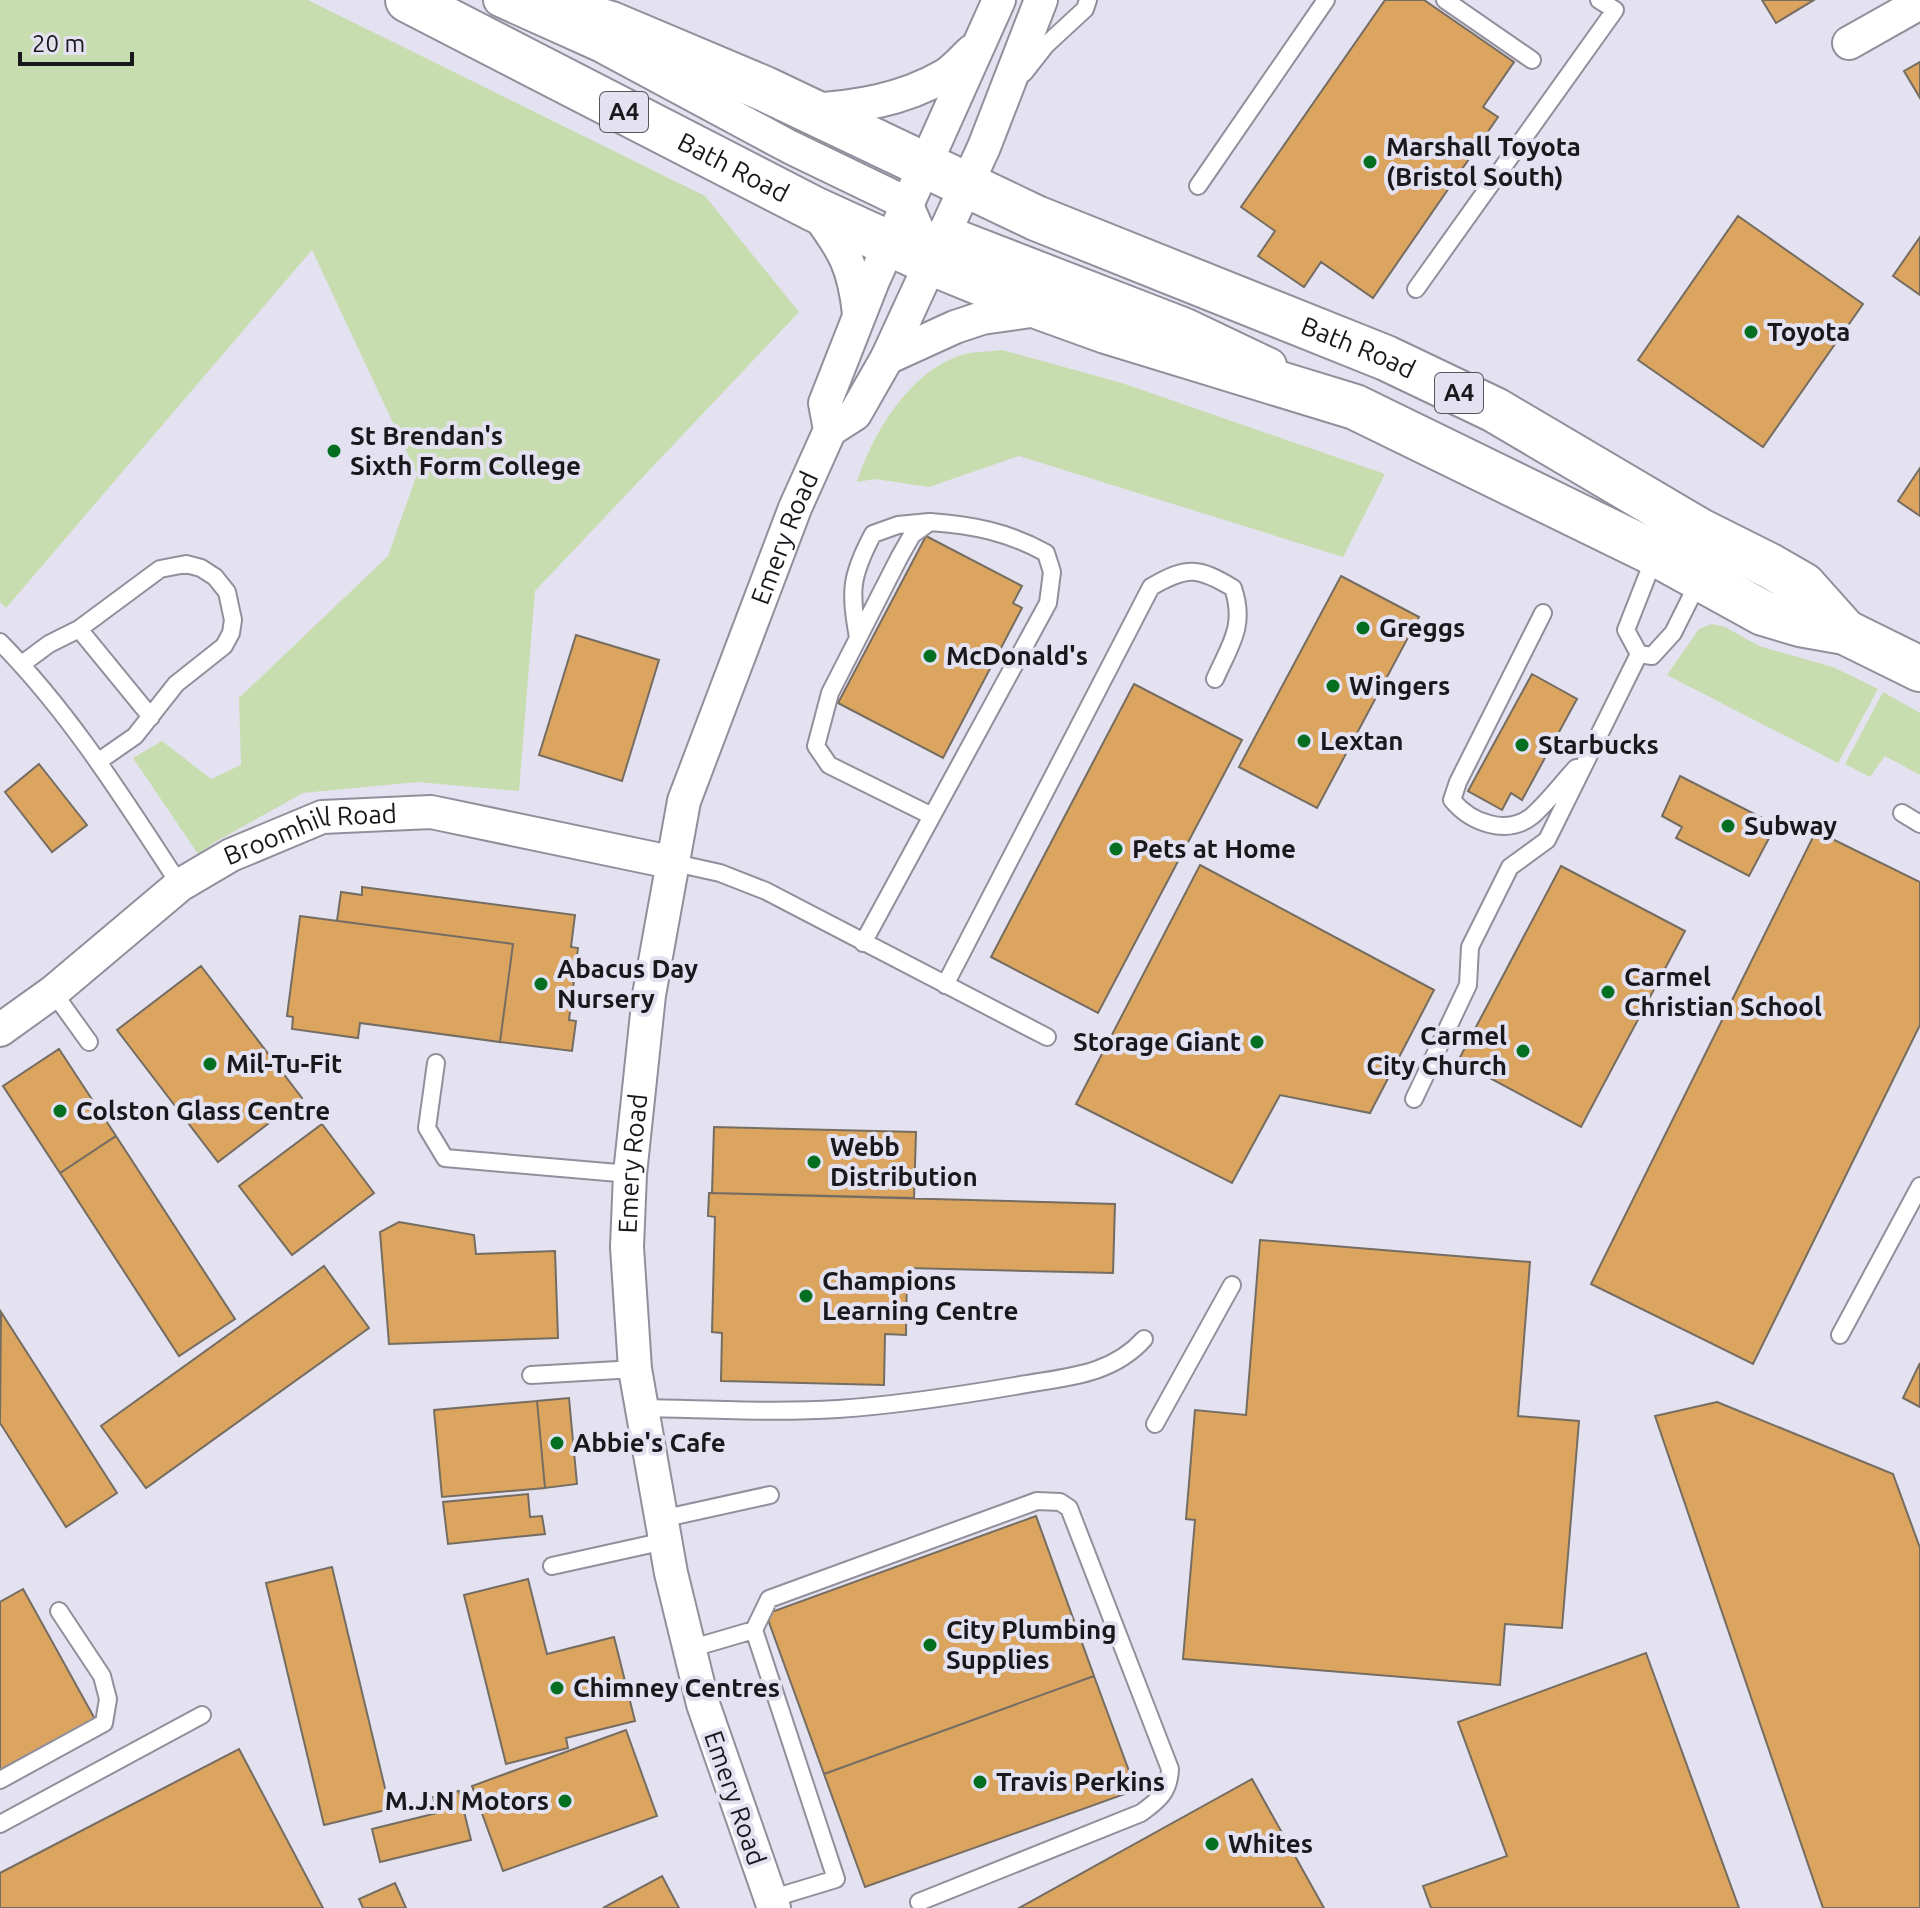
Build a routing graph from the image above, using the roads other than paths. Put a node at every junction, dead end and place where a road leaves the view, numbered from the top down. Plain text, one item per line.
1 (408, 0) edge
2 (500, 0) edge
3 (531, 0) edge
4 (999, 0) edge
5 (1041, 0) edge
6 (1088, 0) edge
7 (1326, 0) edge
8 (1445, 0) edge
9 (1599, 0) edge
10 (1920, 3) edge
11 (980, 43) junction
12 (1849, 43) dead end
13 (1532, 60) dead end
14 (1002, 99) junction
15 (807, 110) junction
16 (916, 184) junction
17 (966, 186) junction
18 (1198, 186) dead end
19 (814, 209) junction
20 (888, 242) junction
21 (939, 247) junction
22 (1416, 289) dead end
23 (1045, 309) junction
24 (859, 317) junction
25 (887, 358) junction
26 (1355, 407) junction
27 (830, 430) junction
28 (930, 522) junction
29 (1656, 554) junction
30 (1700, 555) junction
31 (1543, 613) dead end
32 (79, 629) junction
33 (858, 638) junction
34 (0, 642) edge
35 (1639, 654) junction
36 (22, 664) junction
37 (1920, 669) edge
38 (1215, 679) dead end
39 (151, 717) junction
40 (1590, 752) junction
41 (99, 761) junction
42 (1902, 813) dead end
43 (932, 816) junction
44 (1920, 824) edge
45 (675, 863) junction
46 (180, 885) junction
47 (863, 943) junction
48 (945, 985) junction
49 (53, 992) junction
50 (0, 1030) edge
51 (1047, 1037) dead end
52 (89, 1042) dead end
53 (436, 1063) dead end
54 (1414, 1099) dead end
55 (630, 1174) junction
56 (1920, 1186) edge
57 (1232, 1285) dead end
58 (1840, 1335) dead end
59 (1144, 1339) dead end
60 (635, 1369) junction
61 (531, 1375) dead end
62 (642, 1408) junction
63 (1155, 1424) dead end
64 (770, 1495) dead end
65 (663, 1530) junction
66 (552, 1566) dead end
67 (59, 1611) dead end
68 (754, 1630) junction
69 (689, 1649) junction
70 (202, 1715) dead end
71 (0, 1780) edge
72 (0, 1824) edge
73 (919, 1902) dead end
74 (772, 1904) edge

1 - 19 highway, Bath Road / A4
2 - 16 street, Bath Road
3 - 15 highway, Bath Road / A4
4 - 11 street, Emery Road
5 - 14 street, Emery Road
6 - 14 lane
7 - 18 lane
8 - 13 lane
9 - 22 lane
10 - 12 street
11 - 15 street
11 - 16 street, Emery Road
14 - 17 street, Emery Road
15 - 16 highway, Bath Road / A4
16 - 17 highway, Bath Road / A4
16 - 20 street, Emery Road
16 - 21 street
17 - 21 street, Emery Road
17 - 30 highway, Bath Road / A4
19 - 20 highway, Bath Road / A4
19 - 24 street
20 - 21 highway, Bath Road / A4
20 - 24 street, Emery Road
21 - 23 highway, Bath Road / A4
21 - 25 street, Emery Road
21 - 26 street, Bath Road
23 - 25 street
23 - 26 highway, Bath Road / A4
24 - 27 street, Emery Road
25 - 27 street, Emery Road
26 - 29 highway, Bath Road / A4
27 - 45 street, Emery Road
28 - 33 lane
28 - 33 lane
28 - 43 lane
29 - 30 highway, Bath Road / A4
29 - 35 lane
30 - 35 lane
30 - 37 highway, Bath Road / A4
31 - 40 lane
32 - 36 lane
32 - 39 lane
32 - 39 lane
33 - 43 lane
34 - 36 lane
35 - 40 lane
36 - 41 lane
38 - 48 lane
39 - 41 lane
40 - 54 lane
41 - 46 lane
42 - 44 lane
43 - 47 lane
45 - 46 street, Broomhill Road
45 - 47 lane
45 - 55 street, Emery Road
46 - 49 street, Broomhill Road
47 - 48 lane
48 - 51 lane
49 - 50 street, Broomhill Road
49 - 52 lane
53 - 55 lane
55 - 60 street, Emery Road
56 - 58 lane
57 - 63 lane
59 - 62 lane
60 - 61 lane
60 - 62 street, Emery Road
62 - 65 street, Emery Road
64 - 65 lane
65 - 66 lane
65 - 69 street, Emery Road
67 - 71 lane
68 - 69 lane
68 - 73 lane
68 - 74 lane
69 - 74 street, Emery Road
70 - 72 lane

